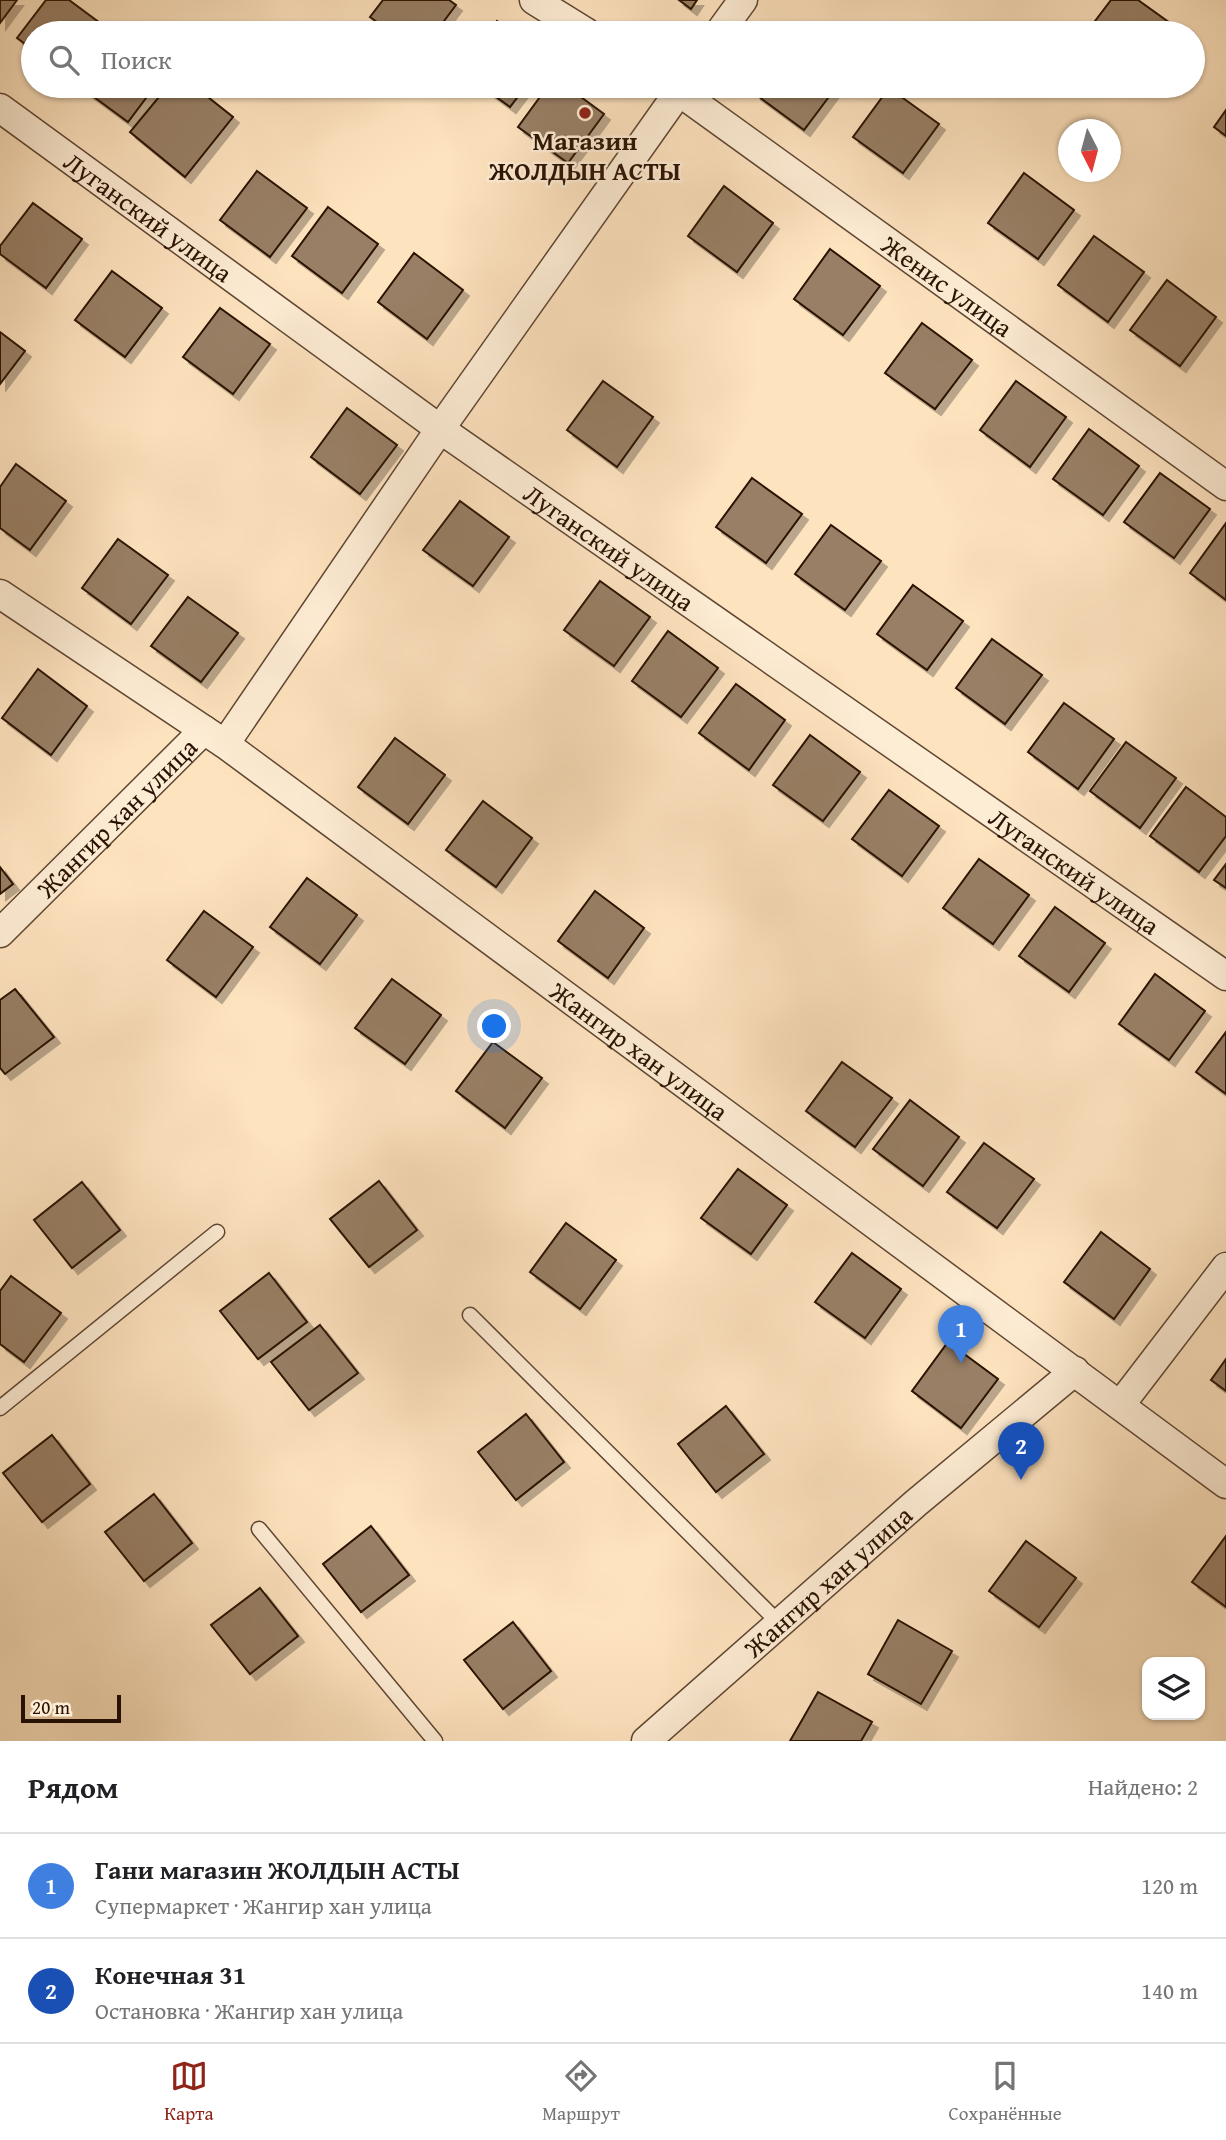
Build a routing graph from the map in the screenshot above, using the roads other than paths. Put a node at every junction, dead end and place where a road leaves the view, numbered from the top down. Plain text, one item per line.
1 (534, 0) edge
2 (743, 0) edge
3 (568, 21) edge
4 (728, 21) edge
5 (670, 98) edge
6 (693, 98) edge
7 (0, 108) edge
8 (440, 429) junction
9 (1226, 486) edge
10 (0, 594) edge
11 (214, 737) junction
12 (0, 933) edge
13 (1226, 976) edge
14 (217, 1232) dead end
15 (1226, 1267) edge
16 (470, 1315) dead end
17 (1076, 1371) junction
18 (1121, 1404) junction
19 (0, 1408) edge
20 (1226, 1484) edge
21 (259, 1529) dead end
22 (780, 1624) junction
23 (435, 1741) edge
24 (646, 1741) edge

1 - 3 street
2 - 4 street
5 - 8 street
6 - 9 street, Женис улица
7 - 8 street, Луганский улица
8 - 11 street
8 - 13 street, Луганский улица
10 - 11 street, Жангир хан улица
11 - 12 street, Жангир хан улица
11 - 17 street, Жангир хан улица
14 - 19 lane
15 - 18 street
16 - 22 lane
17 - 18 street, Жангир хан улица
17 - 22 street, Жангир хан улица
18 - 20 street, Жангир хан улица
21 - 23 lane
22 - 24 street, Жангир хан улица

